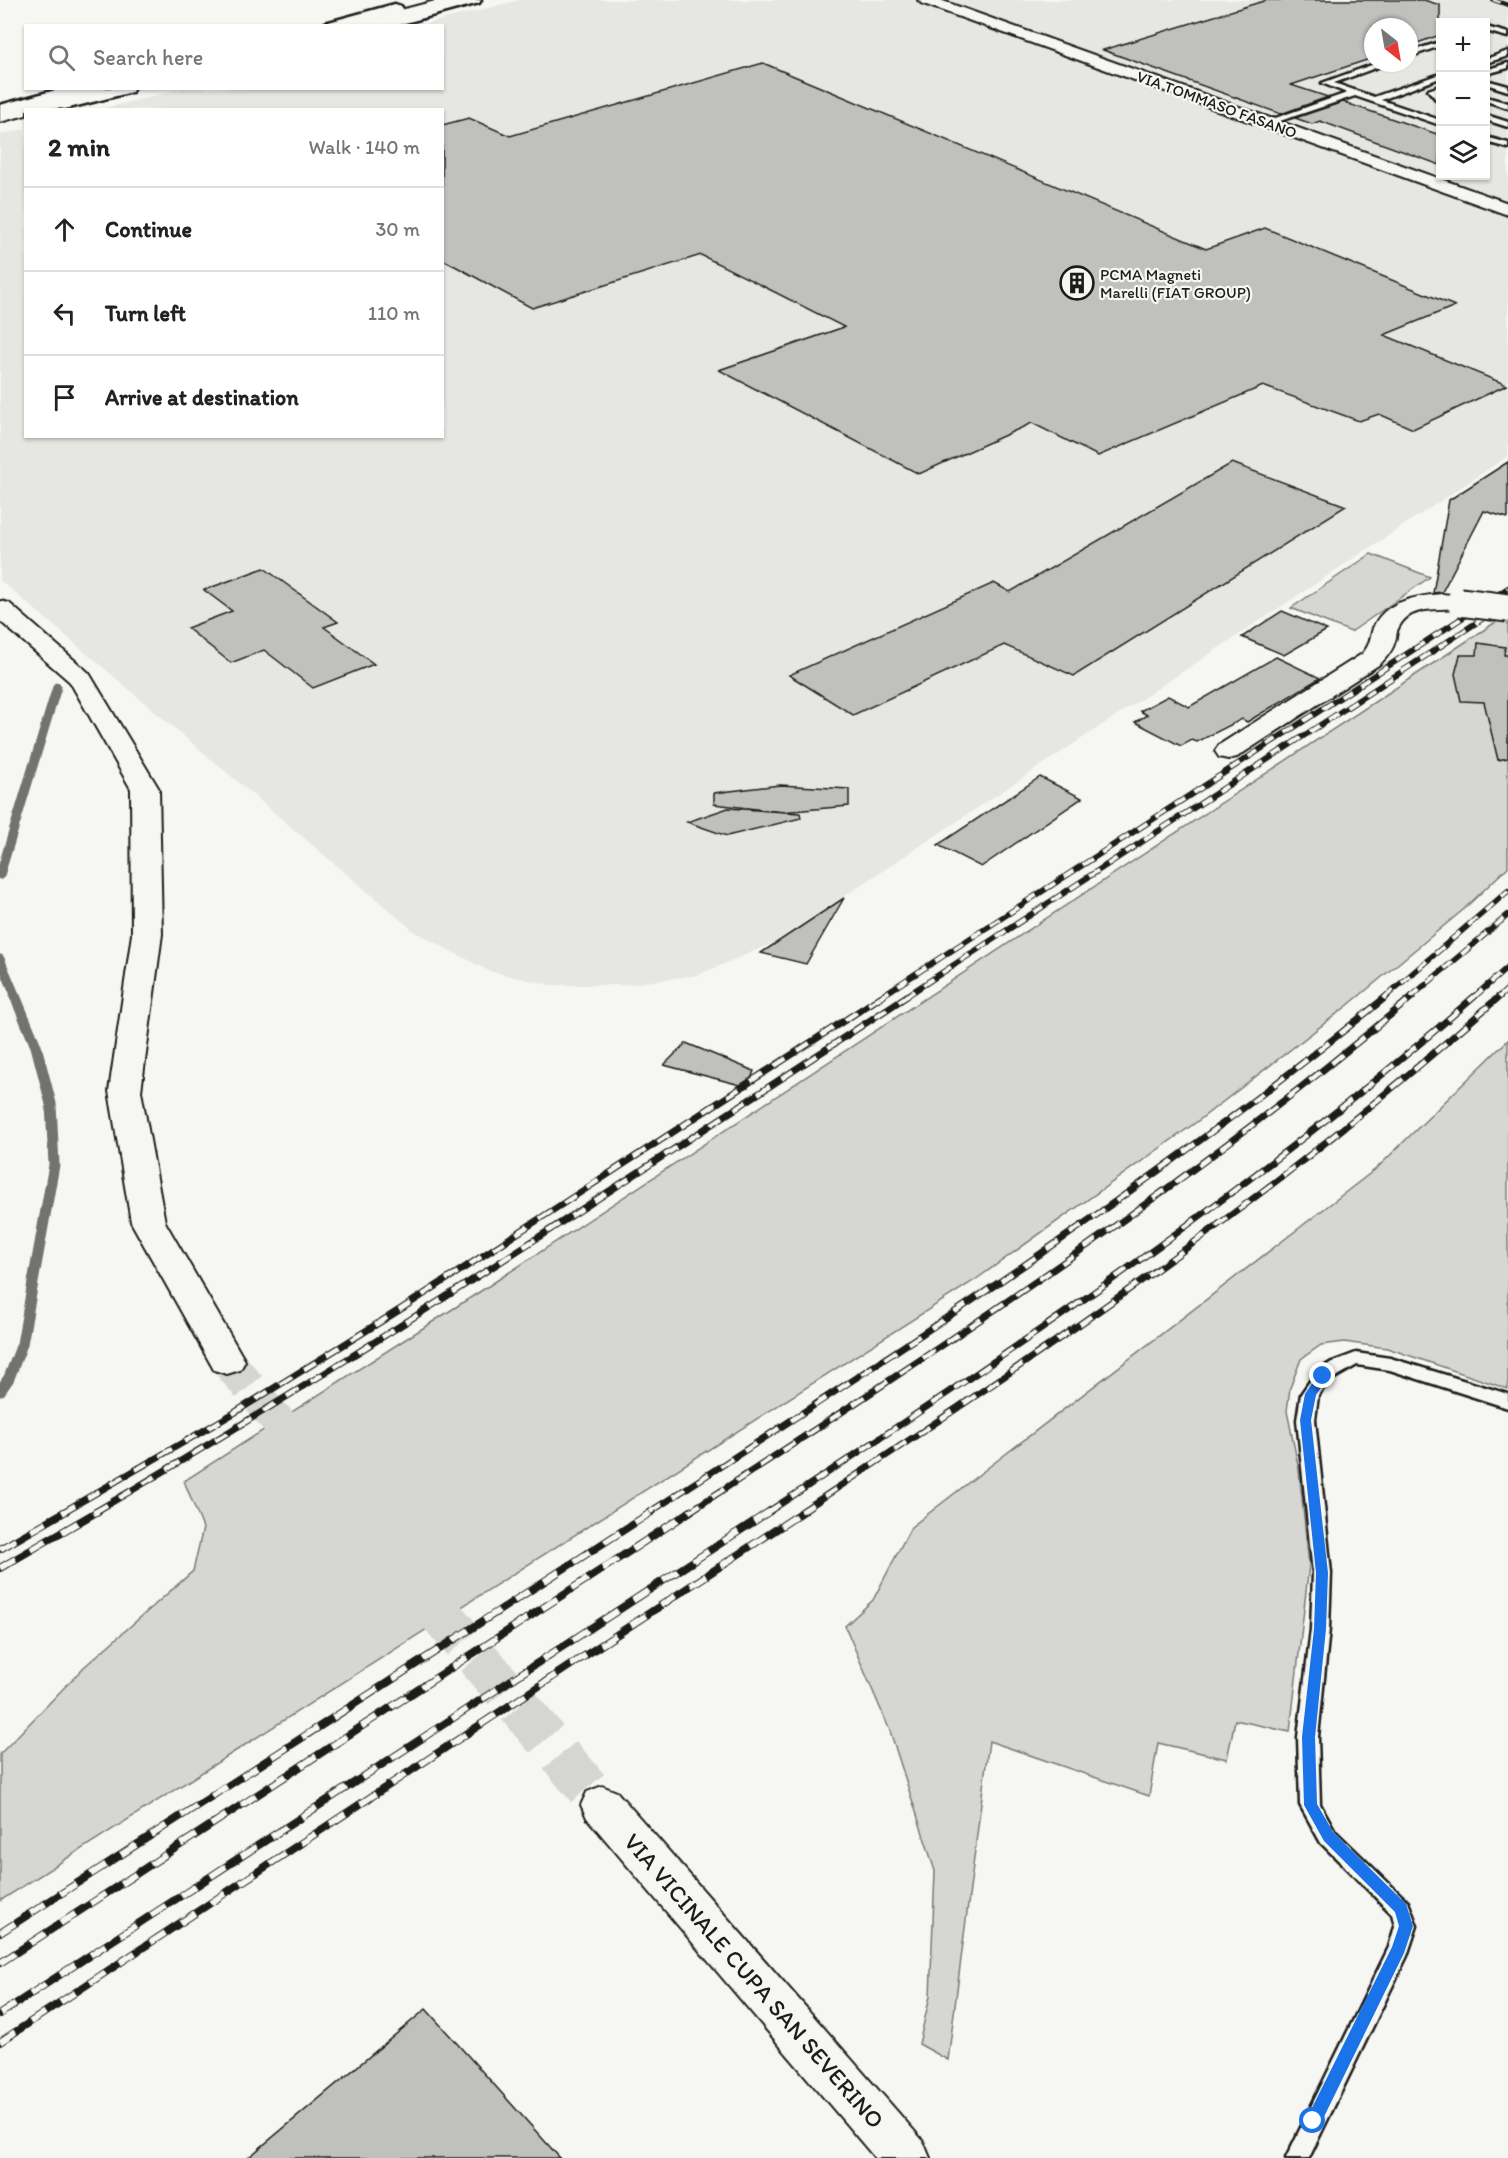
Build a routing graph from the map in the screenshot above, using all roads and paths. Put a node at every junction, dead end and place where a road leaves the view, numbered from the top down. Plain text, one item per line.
1 (431, 0) edge
2 (457, 0) edge
3 (473, 0) edge
4 (926, 0) edge
5 (339, 24) edge
6 (365, 24) edge
7 (381, 24) edge
8 (1490, 30) edge
9 (1508, 35) edge
10 (1436, 45) edge
11 (1418, 52) edge
12 (1508, 53) edge
13 (1490, 58) edge
14 (1508, 65) edge
15 (1499, 68) junction
16 (1364, 70) edge
17 (1490, 71) edge
18 (1508, 71) edge
19 (1436, 77) edge
20 (1490, 84) edge
21 (1508, 89) edge
22 (77, 90) edge
23 (103, 90) edge
24 (119, 90) edge
25 (1356, 93) junction
26 (1373, 100) junction
27 (1490, 101) edge
28 (1508, 106) edge
29 (35, 108) edge
30 (53, 108) edge
31 (0, 110) edge
32 (24, 111) edge
33 (24, 116) edge
34 (0, 117) edge
35 (1490, 119) edge
36 (0, 122) edge
37 (1268, 122) junction
38 (1436, 122) edge
39 (1508, 125) edge
40 (1490, 141) edge
41 (1508, 147) edge
42 (1508, 208) edge
43 (0, 608) edge
44 (1508, 608) edge
45 (1228, 751) dead end
46 (227, 1361) tunnel mouth
47 (1508, 1401) edge
48 (602, 1804) tunnel mouth
49 (906, 2158) edge
50 (1297, 2158) edge

1 - 5 highway
2 - 6 street
3 - 7 highway
4 - 37 street, VIA TOMMASO FASANO
8 - 9 lane
10 - 11 lane
12 - 13 lane
14 - 15 lane
15 - 17 lane
15 - 18 lane
16 - 25 lane
19 - 26 lane
20 - 21 lane
22 - 31 highway
23 - 29 street
24 - 30 highway
25 - 26 lane
25 - 37 lane
26 - 38 lane
27 - 28 lane
32 - 34 street
33 - 36 highway
35 - 39 lane
37 - 42 street, VIA TOMMASO FASANO
40 - 41 lane
43 - 46 street
44 - 45 street, bridge
47 - 50 lane
48 - 49 street, VIA VICINALE CUPA SAN SEVERINO

